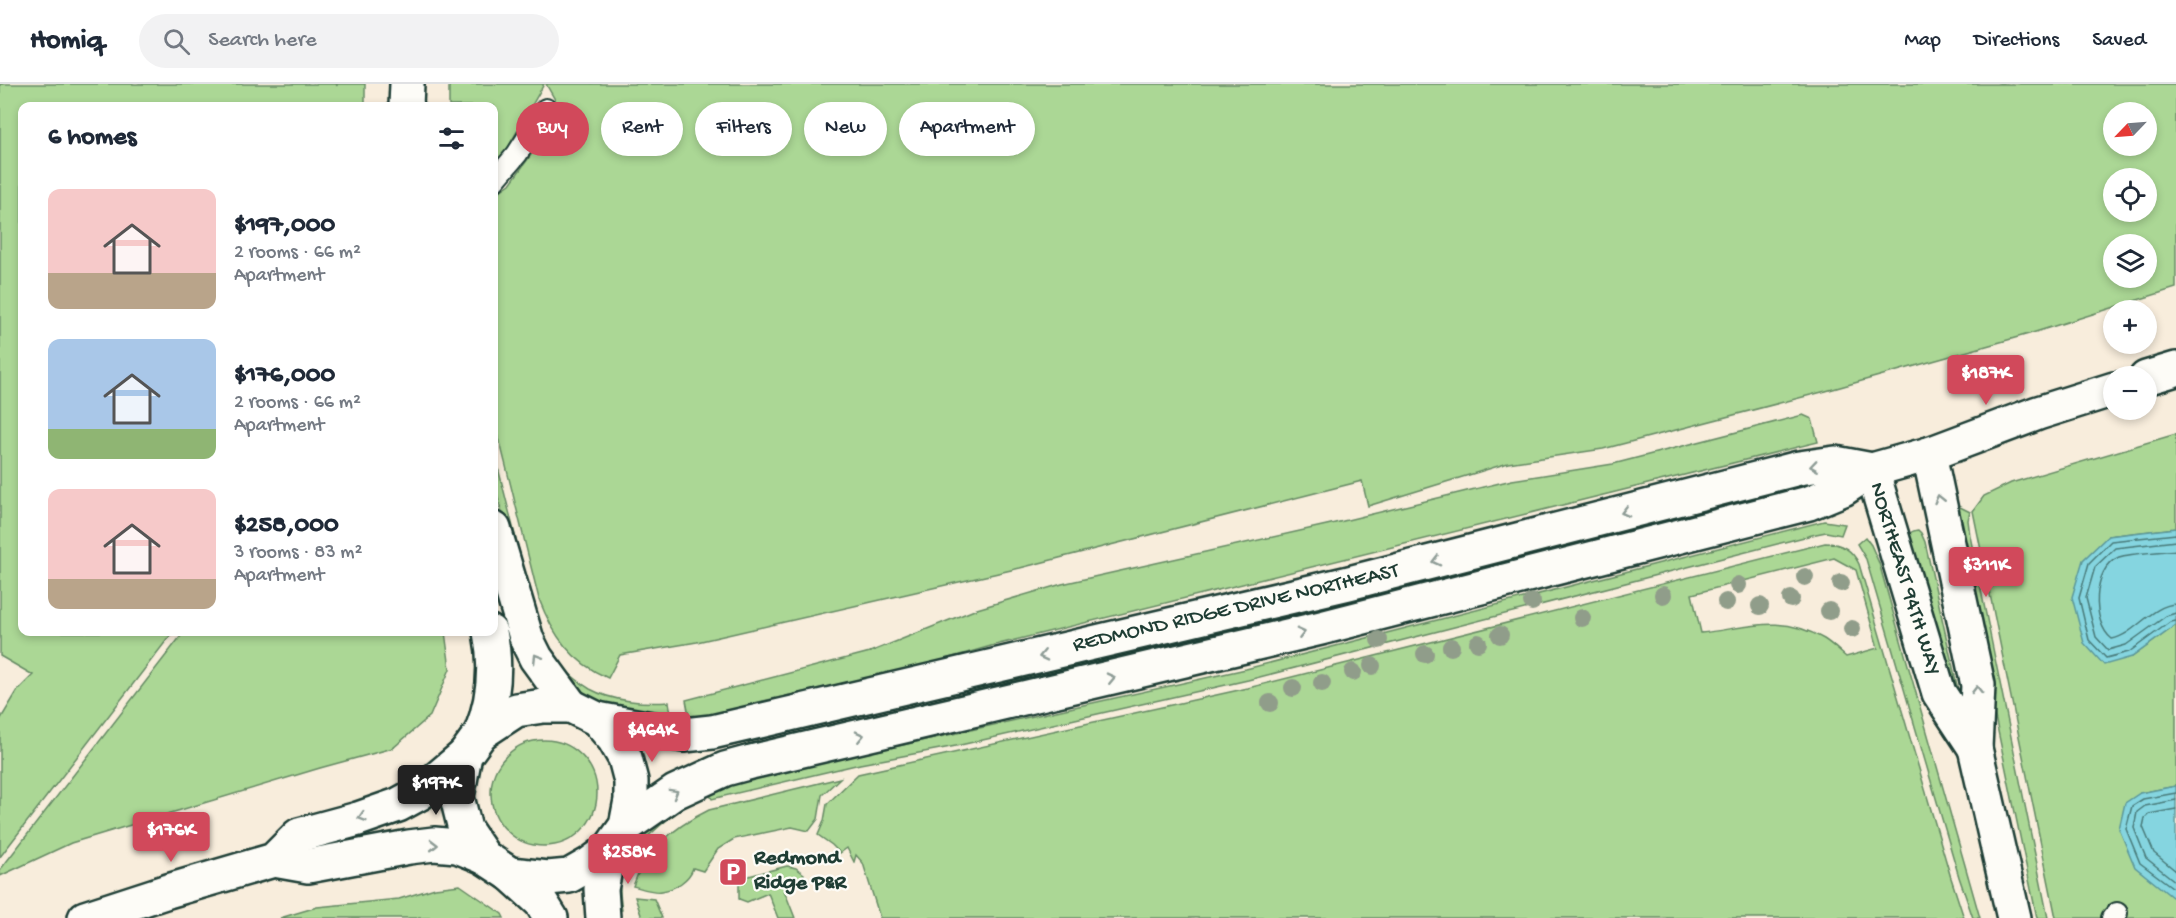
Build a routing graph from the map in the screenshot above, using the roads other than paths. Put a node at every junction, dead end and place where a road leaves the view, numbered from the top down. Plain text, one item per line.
1 (407, 84) edge
2 (406, 102) edge
3 (516, 155) edge
4 (498, 176) edge
5 (2176, 369) edge
6 (2157, 375) edge
7 (2103, 392) edge
8 (1929, 454) junction
9 (1872, 470) junction
10 (498, 542) edge
11 (491, 636) edge
12 (584, 712) junction
13 (473, 744) junction
14 (1975, 748) junction
15 (618, 838) junction
16 (274, 860) junction
17 (497, 865) junction
18 (85, 918) edge
19 (551, 918) edge
20 (603, 918) edge
21 (2014, 918) edge

1 - 2 street
3 - 4 lane
5 - 6 street
7 - 8 street, REDMOND RIDGE DRIVE NORTHEAST
8 - 9 street, REDMOND RIDGE DRIVE NORTHEAST
14 -> 8 street, NORTHEAST 94TH WAY
9 -> 12 street, REDMOND RIDGE DRIVE NORTHEAST
9 - 14 street, NORTHEAST 94TH WAY
15 -> 9 street, REDMOND RIDGE DRIVE NORTHEAST
12 -> 10 street
11 - 13 street
12 - 13 street, REDMOND RIDGE DRIVE NORTHEAST
12 - 15 street
13 -> 16 street, REDMOND RIDGE DRIVE NORTHEAST
13 - 17 street
14 - 21 street, NORTHEAST 94TH WAY
15 - 17 street, REDMOND RIDGE DRIVE NORTHEAST
15 - 20 street
16 -> 17 street, REDMOND RIDGE DRIVE NORTHEAST
16 - 18 street, REDMOND RIDGE DRIVE NORTHEAST
17 - 19 street

